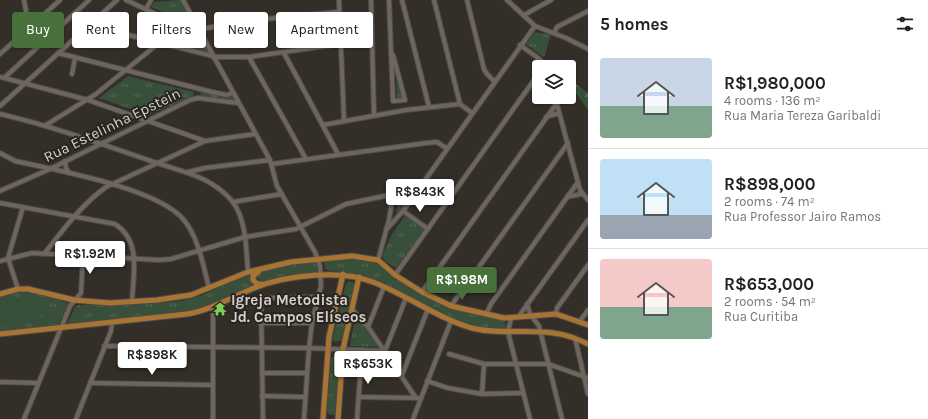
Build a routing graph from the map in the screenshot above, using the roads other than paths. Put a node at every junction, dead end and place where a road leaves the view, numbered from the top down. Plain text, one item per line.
1 (24, 0) edge
2 (60, 0) edge
3 (89, 0) edge
4 (117, 0) edge
5 (126, 0) edge
6 (151, 0) edge
7 (183, 0) edge
8 (339, 0) edge
9 (371, 0) edge
10 (389, 0) edge
11 (402, 0) edge
12 (434, 0) edge
13 (467, 0) edge
14 (507, 0) edge
15 (551, 0) edge
16 (146, 9) junction
17 (588, 11) edge
18 (26, 12) edge
19 (47, 12) edge
20 (103, 12) edge
21 (152, 12) edge
22 (189, 12) edge
23 (340, 12) edge
24 (524, 15) junction
25 (276, 17) edge
26 (535, 26) junction
27 (206, 28) edge
28 (554, 33) junction
29 (72, 40) edge
30 (12, 43) edge
31 (206, 44) edge
32 (520, 46) junction
33 (152, 48) edge
34 (182, 48) edge
35 (315, 48) edge
36 (340, 48) edge
37 (588, 49) edge
38 (58, 53) junction
39 (284, 53) junction
40 (0, 54) edge
41 (393, 55) junction
42 (214, 57) junction
43 (249, 57) junction
44 (75, 58) junction
45 (538, 60) edge
46 (124, 71) junction
47 (72, 74) dead end
48 (2, 77) edge
49 (494, 81) junction
50 (25, 83) junction
51 (532, 83) edge
52 (199, 89) junction
53 (232, 93) junction
54 (198, 98) junction
55 (88, 100) junction
56 (393, 101) junction
57 (238, 103) junction
58 (460, 104) junction
59 (556, 104) edge
60 (557, 104) edge
61 (0, 106) edge
62 (394, 107) dead end
63 (429, 107) junction
64 (559, 112) junction
65 (472, 113) junction
66 (0, 114) edge
67 (374, 115) junction
68 (545, 117) junction
69 (344, 120) junction
70 (149, 121) junction
71 (46, 125) junction
72 (323, 125) junction
73 (255, 134) junction
74 (205, 141) junction
75 (568, 143) junction
76 (102, 144) junction
77 (446, 148) junction
78 (0, 153) edge
79 (338, 154) junction
80 (306, 159) junction
81 (65, 161) junction
82 (271, 162) junction
83 (156, 163) junction
84 (33, 165) junction
85 (50, 169) junction
86 (188, 172) junction
87 (69, 173) junction
88 (34, 176) junction
89 (578, 182) junction
90 (112, 184) junction
91 (418, 189) junction
92 (0, 191) edge
93 (282, 194) junction
94 (581, 194) junction
95 (393, 195) junction
96 (567, 198) junction
97 (588, 200) edge
98 (1, 202) edge
99 (233, 202) junction
100 (23, 207) junction
101 (391, 211) junction
102 (403, 211) junction
103 (76, 216) junction
104 (398, 217) junction
105 (588, 220) edge
106 (301, 227) junction
107 (428, 229) junction
108 (386, 230) junction
109 (245, 236) junction
110 (199, 250) junction
111 (315, 252) junction
112 (44, 254) junction
113 (84, 256) junction
114 (8, 258) junction
115 (134, 258) junction
116 (319, 259) junction
117 (311, 260) junction
118 (378, 260) junction
119 (0, 261) edge
120 (588, 265) edge
121 (266, 269) junction
122 (248, 272) junction
123 (343, 274) junction
124 (395, 275) junction
125 (320, 276) junction
126 (359, 277) junction
127 (263, 285) junction
128 (384, 287) junction
129 (209, 288) junction
130 (18, 289) junction
131 (422, 292) junction
132 (81, 293) junction
133 (0, 294) edge
134 (318, 297) junction
135 (406, 298) junction
136 (74, 300) junction
137 (87, 301) junction
138 (132, 302) junction
139 (527, 304) junction
140 (451, 306) junction
141 (213, 307) junction
142 (351, 308) junction
143 (428, 309) junction
144 (588, 310) edge
145 (486, 314) junction
146 (530, 314) junction
147 (556, 314) junction
148 (519, 316) junction
149 (511, 318) junction
150 (451, 321) junction
151 (580, 321) junction
152 (112, 322) junction
153 (260, 323) junction
154 (312, 323) junction
155 (588, 325) edge
156 (368, 327) junction
157 (61, 328) junction
158 (508, 332) junction
159 (540, 332) junction
160 (0, 334) edge
161 (575, 338) junction
162 (588, 344) edge
163 (104, 346) junction
164 (213, 347) junction
165 (261, 348) junction
166 (309, 348) junction
167 (328, 349) junction
168 (343, 349) junction
169 (362, 350) junction
170 (385, 351) junction
171 (448, 354) dead end
172 (484, 364) junction
173 (515, 364) junction
174 (548, 364) junction
175 (262, 373) junction
176 (307, 373) junction
177 (360, 374) junction
178 (402, 375) junction
179 (583, 376) junction
180 (588, 378) edge
181 (427, 381) junction
182 (0, 382) edge
183 (38, 383) junction
184 (90, 383) junction
185 (213, 385) junction
186 (523, 393) junction
187 (482, 394) junction
188 (588, 394) edge
189 (262, 396) junction
190 (305, 397) junction
191 (359, 397) junction
192 (418, 398) junction
193 (24, 419) edge
194 (76, 419) edge
195 (213, 419) edge
196 (263, 419) edge
197 (304, 419) edge
198 (323, 419) edge
199 (338, 419) edge
200 (357, 419) edge
201 (413, 419) edge
202 (530, 419) edge
203 (562, 419) edge

1 - 18 street
2 - 19 street
3 - 48 street
4 - 20 street
5 - 16 street
6 - 16 street
7 - 22 street
8 - 23 street
9 - 67 street
10 - 41 street
11 - 63 street
12 - 58 street
13 - 49 street
14 - 24 street
15 - 24 street
16 - 21 street
17 - 28 street
24 - 26 street
25 - 27 street
26 - 28 street
26 - 32 street
28 - 37 street
29 - 38 street
30 - 40 street
31 - 42 street
32 - 45 street
32 - 49 street
33 - 46 street
34 - 42 street
35 - 39 street
36 - 69 street
38 - 44 street
38 - 50 street
39 - 43 street
39 - 72 street
41 - 56 street
41 - 56 street
42 - 43 street
42 - 53 street
43 - 80 street
44 - 46 street
44 - 47 street
46 - 52 street
46 - 55 street
48 - 50 street
49 - 65 street
50 - 55 street
50 - 61 street
51 - 107 street
52 - 53 street
52 - 54 street
53 - 57 street
54 - 57 street, Rua Estelinha Epstein
54 - 70 street, Rua Estelinha Epstein
55 - 70 street
55 - 71 street
56 - 62 street
57 - 73 street
58 - 63 street
58 - 65 street
59 - 68 street
60 - 64 street
63 - 67 street
64 - 68 street
64 - 75 street
65 - 77 street
66 - 71 street
67 - 69 street
68 - 131 street
69 - 72 street
70 - 74 street
70 - 76 street, Rua Estelinha Epstein
71 - 76 street
72 - 79 street
73 - 74 street
73 - 82 street
74 - 83 street
75 - 89 street
75 - 140 street
76 - 81 street, Rua Estelinha Epstein
76 - 83 street
77 - 79 street
77 - 91 street
78 - 84 street
79 - 80 street
80 - 82 street
81 - 85 street, Rua Estelinha Epstein
81 - 87 street
82 - 86 street
82 - 93 street
83 - 86 street
83 - 90 street
84 - 85 street
84 - 88 street
85 - 87 street
85 - 88 street, Rua Estelinha Epstein
86 - 99 street
87 - 90 street
88 - 92 street, Rua Estelinha Epstein
89 - 94 street
89 - 96 street
90 - 103 street
90 - 110 street
91 - 95 street
91 - 102 street
93 - 99 street
93 - 106 street
94 - 96 street
94 - 97 street
95 - 101 street
95 - 106 street
96 - 145 street
98 - 100 street
99 - 109 street
100 - 103 street
100 - 114 street
101 - 104 street
101 - 108 street
102 - 104 street
102 - 107 street
103 - 112 street
103 - 115 street
104 - 108 street
105 - 139 street
106 - 109 street
106 - 111 street
107 - 124 street
108 - 118 street
109 - 110 street
109 - 122 street
110 - 115 street
110 - 129 street
111 - 116 street
111 - 117 street
112 - 113 street
112 - 114 street
113 - 115 street
113 - 132 street
114 - 119 street
114 - 130 street
115 - 138 street
116 - 117 main road
116 - 118 main road
116 - 125 street
117 - 121 main road
118 - 124 main road
120 - 147 street
121 - 122 main road
121 - 127 main road
122 - 129 main road
123 - 125 main road
123 - 126 main road
123 - 167 main road
124 - 131 main road
125 - 127 main road
125 - 134 street
126 - 128 main road
126 - 142 main road
127 - 141 main road
128 - 135 main road
128 - 156 street
129 - 138 main road
130 - 133 main road
130 - 136 main road
131 - 140 main road
132 - 136 street
132 - 137 street
134 - 153 street
134 - 154 street
135 - 143 main road
135 - 170 street
136 - 137 main road
136 - 157 street
137 - 138 main road
139 - 146 street
139 - 148 street
140 - 145 main road
141 - 152 main road
141 - 164 street
142 - 156 street
142 - 168 main road
143 - 150 main road
143 - 178 street
144 - 151 street
145 - 149 main road
146 - 147 main road
146 - 148 main road
146 - 159 street
147 - 151 main road
148 - 149 main road
149 - 158 street
150 - 158 main road
150 - 181 street
151 - 155 main road
152 - 157 main road
152 - 163 street
153 - 154 street
153 - 165 street
154 - 166 street
156 - 170 street
157 - 160 main road
157 - 183 street
158 - 159 main road
158 - 173 street
159 - 161 main road
159 - 174 street
161 - 162 main road
161 - 179 street
163 - 164 street
163 - 184 street
164 - 165 street
164 - 185 street
165 - 166 street
165 - 175 street
166 - 167 street
166 - 176 street
167 - 168 street
167 - 198 main road
168 - 169 street
168 - 199 main road
169 - 170 street
169 - 177 street
170 - 178 street
171 - 172 street
172 - 173 street
172 - 187 street
173 - 174 street
173 - 186 street
174 - 179 street
174 - 203 street
175 - 176 street
175 - 189 street
176 - 190 street
177 - 178 street
177 - 191 street
178 - 192 street
179 - 180 street
179 - 188 street
181 - 187 street
181 - 192 street
182 - 183 street
183 - 193 street
184 - 185 street
184 - 194 street
185 - 195 street
186 - 187 street
186 - 202 street
189 - 190 street
189 - 196 street
190 - 197 street
191 - 192 street
191 - 200 street
192 - 201 street

